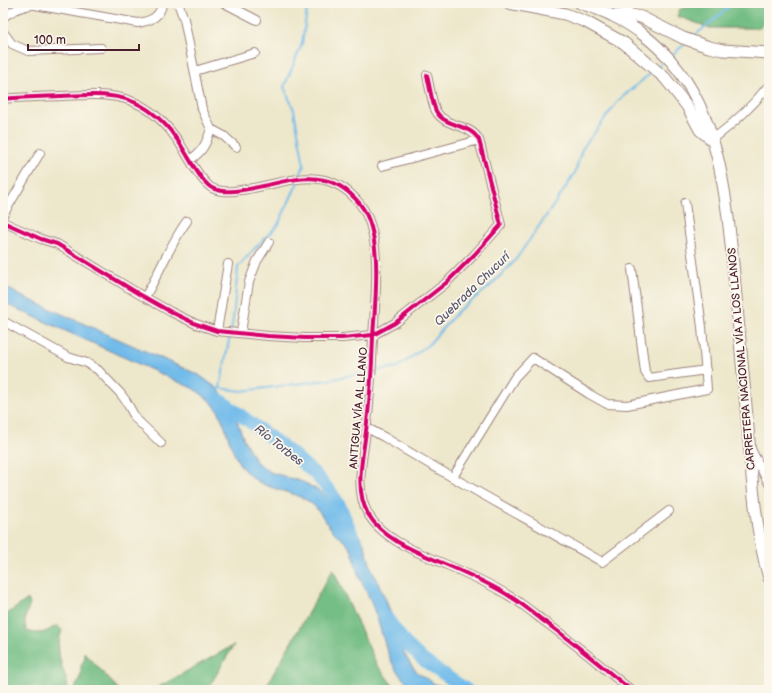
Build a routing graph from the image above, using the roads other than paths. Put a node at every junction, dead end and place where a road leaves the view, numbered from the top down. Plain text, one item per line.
1 (162, 3) edge
2 (178, 3) edge
3 (224, 3) edge
4 (509, 3) edge
5 (580, 3) edge
6 (46, 5) edge
7 (614, 16) junction
8 (3, 17) edge
9 (257, 20) dead end
10 (3, 32) edge
11 (101, 48) dead end
12 (256, 53) dead end
13 (769, 53) edge
14 (195, 71) junction
15 (427, 75) dead end
16 (769, 85) edge
17 (759, 98) junction
18 (769, 98) edge
19 (3, 99) edge
20 (211, 129) junction
21 (479, 140) junction
22 (712, 140) junction
23 (236, 147) dead end
24 (40, 153) dead end
25 (190, 160) junction
26 (382, 166) dead end
27 (685, 203) dead end
28 (3, 215) edge
29 (187, 221) dead end
30 (3, 222) edge
31 (270, 242) dead end
32 (228, 264) dead end
33 (632, 269) dead end
34 (145, 297) junction
35 (3, 321) edge
36 (217, 331) junction
37 (241, 332) junction
38 (373, 335) junction
39 (706, 370) junction
40 (367, 428) junction
41 (161, 443) dead end
42 (749, 446) junction
43 (453, 477) junction
44 (769, 484) edge
45 (669, 511) dead end
46 (769, 578) edge
47 (631, 690) edge

1 - 6 street
2 - 14 street
3 - 9 street
4 - 22 highway
5 - 7 highway, CARRETERA NACIONAL VÍA A LOS LLANOS
6 - 8 street
7 - 13 highway
7 - 22 highway, CARRETERA NACIONAL VÍA A LOS LLANOS
10 - 11 street
12 - 14 street
14 - 20 street
15 - 21 street
16 - 17 street
17 - 18 street
17 - 22 street
19 - 25 street, ANTIGUA VÍA AL LLANO
20 - 23 street
20 - 25 street
21 - 26 street
21 - 38 street
22 - 42 highway, CARRETERA NACIONAL VÍA A LOS LLANOS
24 - 28 street
25 - 38 street, ANTIGUA VÍA AL LLANO
27 - 39 street
29 - 34 street
30 - 34 street
31 - 37 street
32 - 36 street
33 - 39 street
34 - 36 street
35 - 41 street
36 - 37 street
37 - 38 street
38 - 40 street, ANTIGUA VÍA AL LLANO
39 - 43 street
40 - 43 street
40 - 47 street, ANTIGUA VÍA AL LLANO
42 - 44 street
42 - 46 highway, CARRETERA NACIONAL VÍA A LOS LLANOS
43 - 45 street

